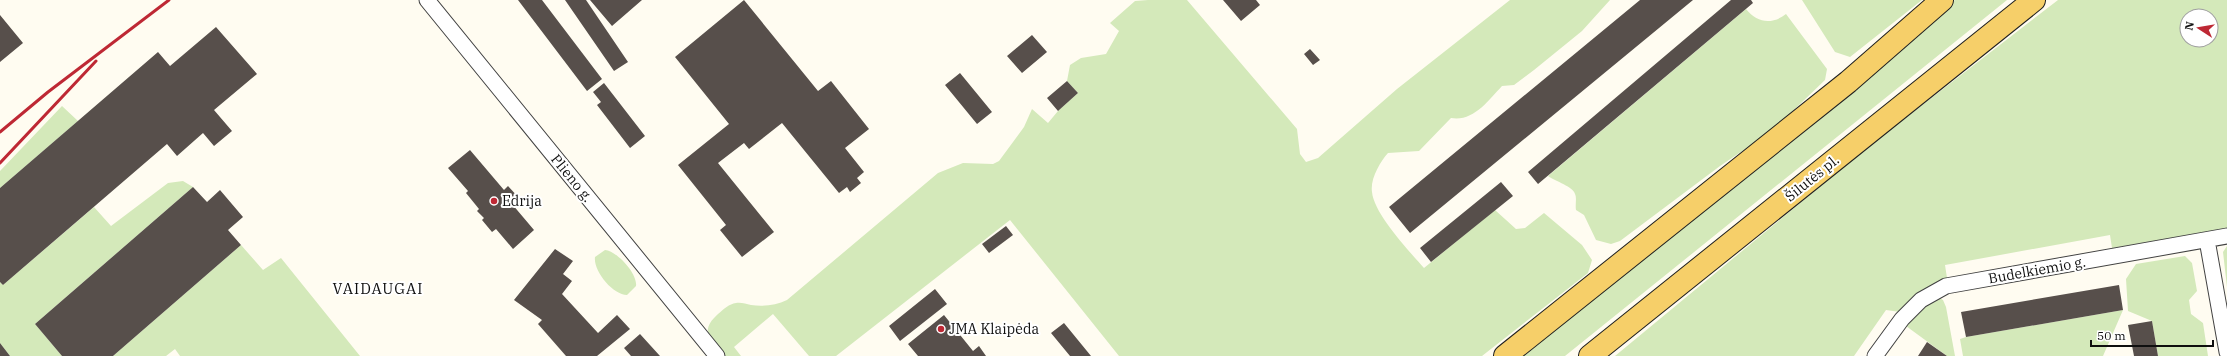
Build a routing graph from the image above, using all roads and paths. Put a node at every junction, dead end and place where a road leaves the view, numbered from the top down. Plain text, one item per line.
1 (426, 0) edge
2 (1942, 0) edge
3 (2034, 0) edge
4 (2227, 236) edge
5 (2207, 240) junction
6 (2227, 352) edge
7 (718, 356) edge
8 (1506, 356) edge
9 (1590, 356) edge
10 (1875, 356) edge

1 - 7 street, Plieno g.
2 - 8 main road
3 - 9 main road, Šilutės pl.
4 - 5 street, Budelkiemio g.
5 - 6 street
5 - 10 street, Budelkiemio g.

